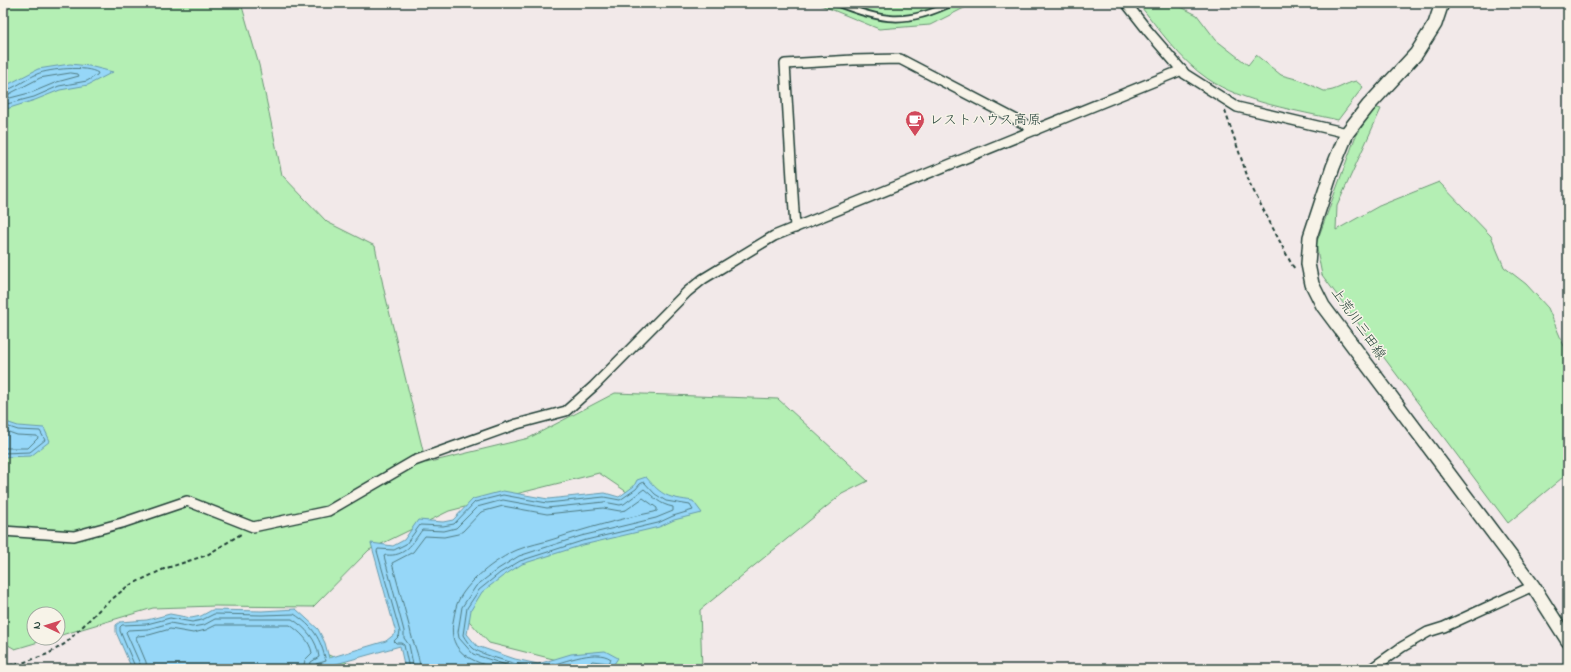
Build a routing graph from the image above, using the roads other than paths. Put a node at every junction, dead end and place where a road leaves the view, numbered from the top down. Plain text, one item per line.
1 (836, 3) edge
2 (952, 3) edge
3 (1126, 3) edge
4 (1442, 3) edge
5 (1182, 70) junction
6 (1036, 130) junction
7 (1347, 133) junction
8 (794, 228) junction
9 (3, 531) edge
10 (1534, 586) junction
11 (1568, 641) edge
12 (1371, 669) edge

1 - 2 lane
3 - 5 street
4 - 7 main road, 上荒川三田線
5 - 6 street
5 - 7 street
6 - 8 street
6 - 8 street
7 - 10 main road, 上荒川三田線
8 - 9 street
10 - 11 main road, 上荒川三田線
10 - 12 street

